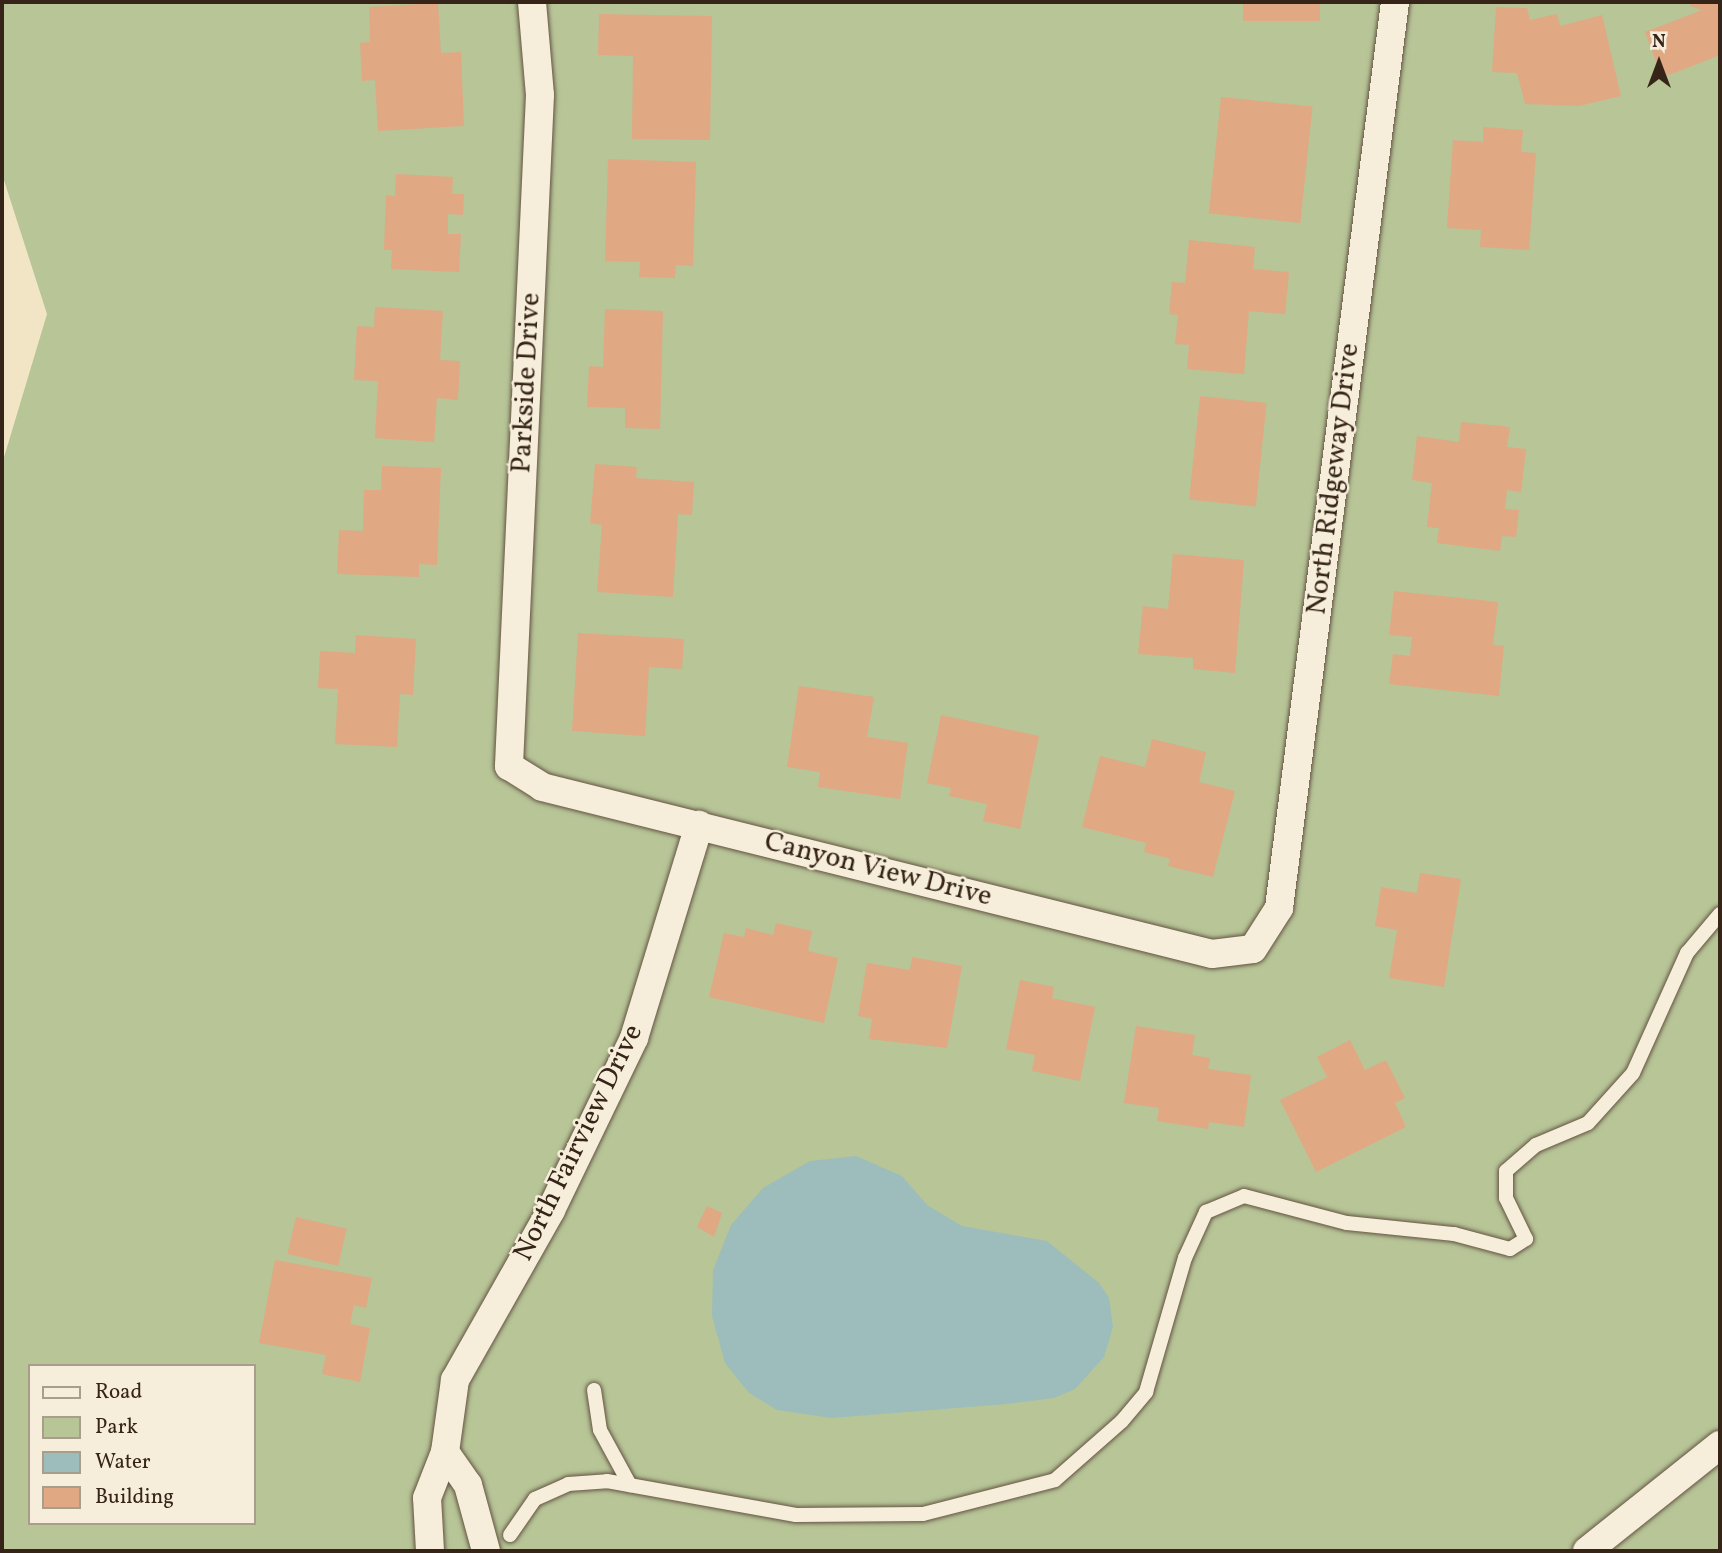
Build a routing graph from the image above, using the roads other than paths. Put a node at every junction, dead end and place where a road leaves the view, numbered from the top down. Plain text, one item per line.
1 (532, 2) edge
2 (1395, 2) edge
3 (509, 766) joint
4 (699, 825) junction
5 (1720, 914) edge
6 (1253, 949) joint
7 (594, 1390) dead end
8 (1720, 1445) edge
9 (445, 1452) junction
10 (631, 1485) junction
11 (510, 1535) dead end
12 (430, 1551) edge
13 (486, 1551) edge
14 (1587, 1551) edge

1 - 3 street, Parkside Drive
2 - 6 street, North Ridgeway Drive
3 - 4 street, Canyon View Drive
4 - 6 street, Canyon View Drive
4 - 9 street, North Fairview Drive
5 - 10 lane
7 - 10 lane
8 - 14 street
9 - 12 street, North Fairview Drive
9 - 13 street
10 - 11 lane

